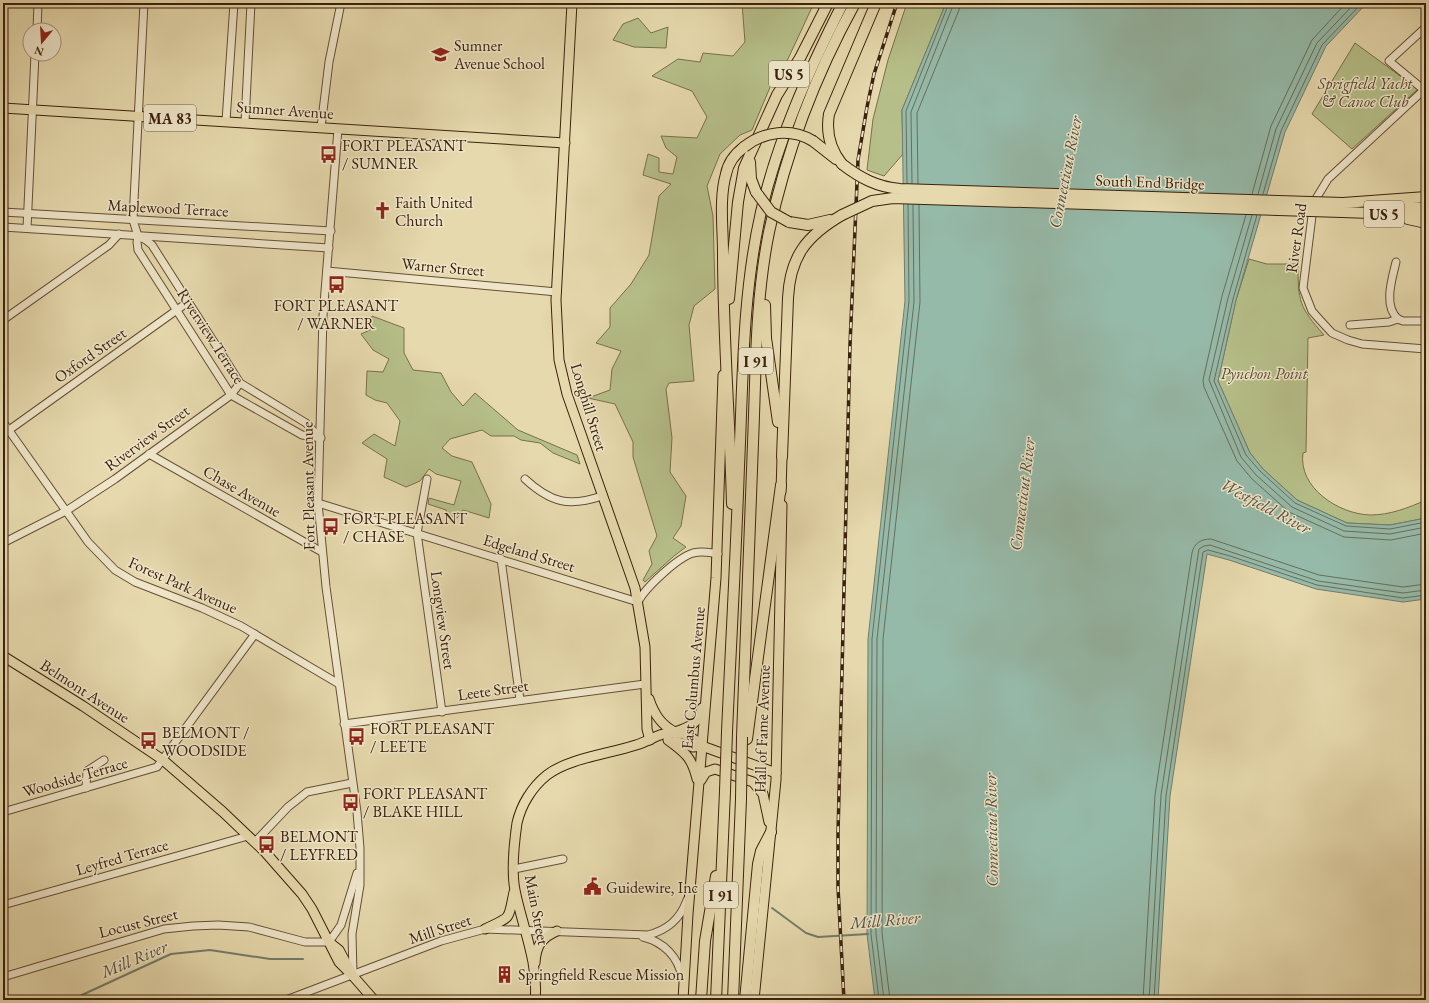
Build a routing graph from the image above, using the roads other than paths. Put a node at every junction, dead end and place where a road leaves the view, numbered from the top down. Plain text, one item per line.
1 (38, 3) edge
2 (144, 3) edge
3 (234, 3) edge
4 (251, 3) edge
5 (341, 3) edge
6 (572, 3) edge
7 (828, 3) edge
8 (843, 3) edge
9 (855, 3) edge
10 (875, 3) edge
11 (37, 22) edge
12 (1426, 27) edge
13 (35, 62) edge
14 (1425, 89) edge
15 (3, 108) edge
16 (32, 110) junction
17 (140, 116) junction
18 (226, 121) junction
19 (245, 122) junction
20 (321, 127) junction
21 (338, 129) junction
22 (565, 143) junction
23 (748, 146) junction
24 (842, 164) junction
25 (1426, 197) edge
26 (1343, 208) junction
27 (1426, 208) edge
28 (3, 212) edge
29 (27, 214) junction
30 (1378, 214) junction
31 (1426, 215) edge
32 (840, 216) junction
33 (133, 220) junction
34 (1426, 223) edge
35 (3, 227) edge
36 (26, 228) junction
37 (331, 231) junction
38 (769, 233) junction
39 (119, 234) junction
40 (138, 236) junction
41 (329, 248) junction
42 (1396, 262) dead end
43 (327, 271) junction
44 (557, 292) junction
45 (188, 302) junction
46 (176, 311) junction
47 (1398, 319) junction
48 (3, 320) edge
49 (1426, 321) edge
50 (1350, 324) dead end
51 (725, 337) junction
52 (1426, 349) edge
53 (725, 358) junction
54 (240, 383) junction
55 (231, 395) junction
56 (3, 422) edge
57 (8, 430) junction
58 (321, 438) junction
59 (149, 454) junction
60 (782, 458) junction
61 (524, 479) dead end
62 (427, 480) dead end
63 (781, 485) junction
64 (602, 496) junction
65 (318, 503) junction
66 (66, 511) junction
67 (416, 533) junction
68 (3, 543) edge
69 (322, 552) junction
70 (718, 554) junction
71 (501, 559) junction
72 (733, 588) junction
73 (638, 602) junction
74 (254, 634) junction
75 (3, 656) edge
76 (339, 684) junction
77 (645, 684) junction
78 (707, 690) junction
79 (520, 700) junction
80 (442, 712) junction
81 (344, 724) junction
82 (675, 732) junction
83 (745, 738) junction
84 (650, 740) junction
85 (668, 740) junction
86 (702, 746) junction
87 (104, 760) dead end
88 (163, 760) junction
89 (776, 773) junction
90 (352, 783) junction
91 (699, 786) junction
92 (86, 788) junction
93 (3, 812) edge
94 (771, 832) junction
95 (252, 839) junction
96 (723, 840) junction
97 (563, 859) dead end
98 (360, 865) junction
99 (514, 870) junction
100 (514, 888) junction
101 (690, 891) junction
102 (3, 905) edge
103 (485, 929) junction
104 (524, 930) junction
105 (557, 931) junction
106 (635, 935) junction
107 (329, 942) junction
108 (535, 970) junction
109 (353, 976) junction
110 (3, 977) edge
111 (683, 984) junction
112 (286, 1000) edge
113 (374, 1000) edge
114 (536, 1000) edge
115 (682, 1000) edge
116 (701, 1000) edge
117 (716, 1000) edge
118 (733, 1000) edge
119 (744, 1000) edge
120 (754, 1000) edge

1 - 11 street
2 - 17 street
3 - 18 street
4 - 19 street
5 - 20 street
6 - 22 main road, Longhill Street
7 - 23 highway, US 5
8 - 72 highway, I 91
9 - 38 highway, I 91
10 - 24 highway, US 5
12 - 14 street
13 - 16 street
14 - 52 street, River Road
15 - 16 main road, Sumner Avenue / MA 83
16 - 17 main road, Sumner Avenue / MA 83
16 - 29 street
17 - 18 main road, Sumner Avenue / MA 83
17 - 33 street
18 - 19 main road, Sumner Avenue / MA 83
19 - 20 main road, Sumner Avenue / MA 83
20 - 21 main road, Sumner Avenue / MA 83
21 - 22 main road, Sumner Avenue / MA 83
21 - 37 street, Fort Pleasant Avenue
22 - 44 main road, Longhill Street
23 - 24 highway, South End Bridge, bridge
23 - 32 highway, US 5, bridge
23 - 51 highway
23 - 51 highway
24 - 26 highway, South End Bridge / US 5, bridge
25 - 26 highway
26 - 27 highway, US 5
26 - 30 highway, US 5
26 - 32 highway, South End Bridge / US 5, bridge
28 - 29 street, Maplewood Terrace
29 - 33 street, Maplewood Terrace
29 - 36 street
30 - 31 highway, US 5
30 - 34 highway
32 - 60 highway
33 - 37 street, Maplewood Terrace
33 - 40 street
35 - 36 street, Maplewood Terrace
36 - 39 street, Maplewood Terrace
37 - 41 street, Fort Pleasant Avenue
38 - 60 highway
38 - 83 highway, I 91
39 - 40 street, Maplewood Terrace
39 - 48 street
40 - 41 street, Maplewood Terrace
40 - 45 street, Riverview Terrace
40 - 46 street, Riverview Terrace
41 - 43 street, Fort Pleasant Avenue
42 - 47 street
43 - 44 street, Warner Street
43 - 58 street, Fort Pleasant Avenue
44 - 64 main road, Longhill Street
45 - 46 street, Oxford Street
45 - 54 street, Riverview Terrace
46 - 55 street, Riverview Terrace
46 - 57 street, Oxford Street
47 - 49 street
47 - 50 street
51 - 53 highway
53 - 70 main road, East Columbus Avenue
53 - 72 highway
54 - 55 street, Riverview Street
54 - 58 street, Riverview Terrace
55 - 58 street, Riverview Terrace
55 - 59 street, Riverview Street
56 - 57 street, Forest Park Avenue
57 - 66 street, Forest Park Avenue
58 - 65 street, Fort Pleasant Avenue
59 - 66 street, Riverview Street
59 - 69 street, Chase Avenue
60 - 63 main road, Hall of Fame Avenue
61 - 64 street
62 - 67 street, Longview Street
63 - 83 highway
63 - 89 main road, Hall of Fame Avenue
64 - 73 main road, Longhill Street
65 - 67 street, Edgeland Street
65 - 69 street, Fort Pleasant Avenue
66 - 68 street, Riverview Street
66 - 74 street, Forest Park Avenue
67 - 71 street, Edgeland Street
67 - 80 street, Longview Street
69 - 76 street, Fort Pleasant Avenue
70 - 73 street
70 - 78 main road, East Columbus Avenue
71 - 73 street, Edgeland Street
71 - 79 street
72 - 96 highway, I 91, bridge
73 - 77 main road, Longhill Street
74 - 76 street, Forest Park Avenue
74 - 88 street, Woodside Terrace
75 - 88 main road, Belmont Avenue
76 - 81 street, Fort Pleasant Avenue
77 - 79 street, Leete Street
77 - 82 main road
77 - 84 main road, Longhill Street
78 - 82 main road
78 - 86 main road, East Columbus Avenue
79 - 80 street, Leete Street
80 - 81 street, Leete Street
81 - 90 street, Fort Pleasant Avenue
82 - 84 main road, Main Street
82 - 86 main road, Main Street
83 - 118 highway, I 91, bridge
84 - 85 main road, Main Street
84 - 99 main road, Main Street
85 - 86 main road, Main Street
85 - 91 main road
86 - 89 main road, Main Street
86 - 91 main road, East Columbus Avenue
87 - 92 street
88 - 92 street, Woodside Terrace
88 - 95 main road, Belmont Avenue
89 - 94 main road, Hall of Fame Avenue
90 - 95 street
90 - 98 street, Fort Pleasant Avenue
91 - 94 main road
91 - 101 main road, East Columbus Avenue
92 - 93 street, Woodside Terrace
94 - 119 highway
94 - 120 main road, Hall of Fame Avenue
95 - 102 street, Leyfred Terrace
95 - 107 main road, Belmont Avenue
96 - 116 highway
96 - 117 highway, I 91
97 - 99 street
98 - 107 street, Fort Pleasant Avenue
98 - 109 street, Fort Pleasant Avenue
99 - 100 main road, Main Street
100 - 103 main road
100 - 104 main road, Main Street
101 - 106 street, Mill Street
101 - 111 main road, East Columbus Avenue
103 - 104 street, Mill Street
103 - 109 street, Mill Street
104 - 105 street, Mill Street
104 - 108 main road, Main Street
105 - 106 street, Mill Street
105 - 108 main road
106 - 111 street, Mill Street
107 - 109 main road
107 - 110 street, Locust Street
108 - 114 main road, Main Street
109 - 112 street, Mill Street
109 - 113 main road
111 - 115 main road, East Columbus Avenue

